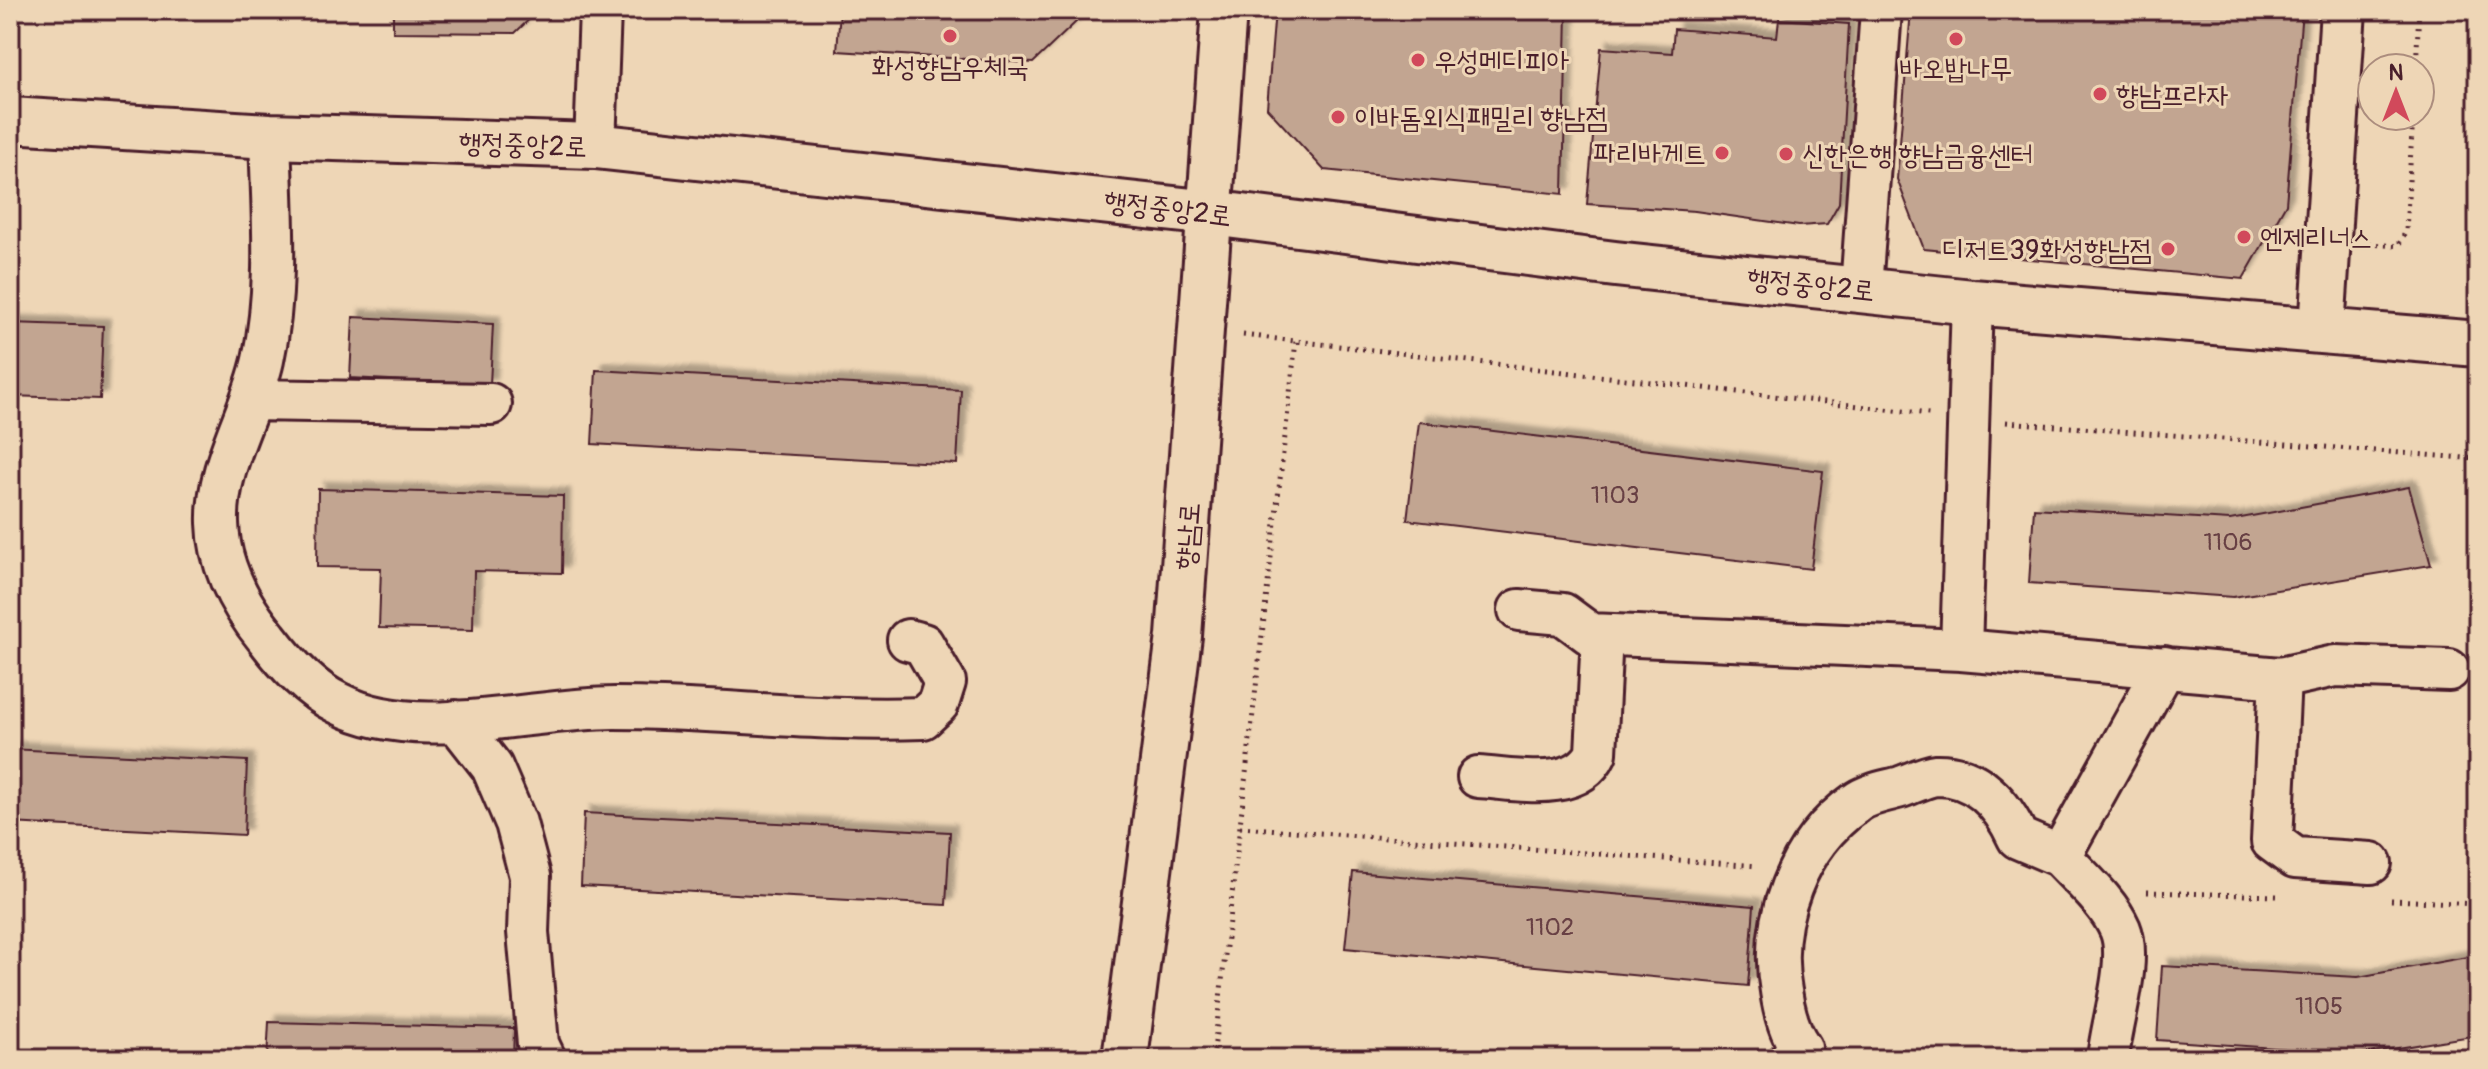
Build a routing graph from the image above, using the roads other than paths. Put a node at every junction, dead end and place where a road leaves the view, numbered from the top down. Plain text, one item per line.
1 (600, 10) edge
2 (1224, 10) edge
3 (2343, 10) edge
4 (1869, 28) edge
5 (10, 120) edge
6 (270, 136) junction
7 (595, 146) junction
8 (1211, 213) junction
9 (1861, 289) junction
10 (1972, 302) junction
11 (2322, 329) junction
12 (2478, 344) edge
13 (251, 400) junction
14 (491, 404) dead end
15 (1519, 610) dead end
16 (1602, 635) junction
17 (908, 640) dead end
18 (1961, 650) junction
19 (2165, 667) junction
20 (2449, 670) dead end
21 (2280, 678) junction
22 (456, 721) junction
23 (1478, 777) dead end
24 (2060, 856) junction
25 (2371, 863) dead end
26 (545, 1059) edge
27 (1125, 1059) edge
28 (1790, 1059) edge
29 (2108, 1059) edge

1 - 7 street
2 - 8 street, 향남로
3 - 11 street
4 - 9 street
5 - 6 street, 행정중앙2로
6 - 7 street, 행정중앙2로
6 - 13 street
7 - 8 street, 행정중앙2로
8 - 9 street, 행정중앙2로
8 - 27 street, 향남로
9 - 10 street, 행정중앙2로
10 - 11 street, 행정중앙2로
10 - 18 street
11 - 12 street, 행정중앙2로
13 - 14 street
13 - 22 street
15 - 16 street
16 - 18 street
16 - 23 street
17 - 22 street
18 - 19 street
19 - 21 street
19 - 24 street
20 - 21 street
21 - 25 street
22 - 26 street
24 - 28 street
24 - 29 street

